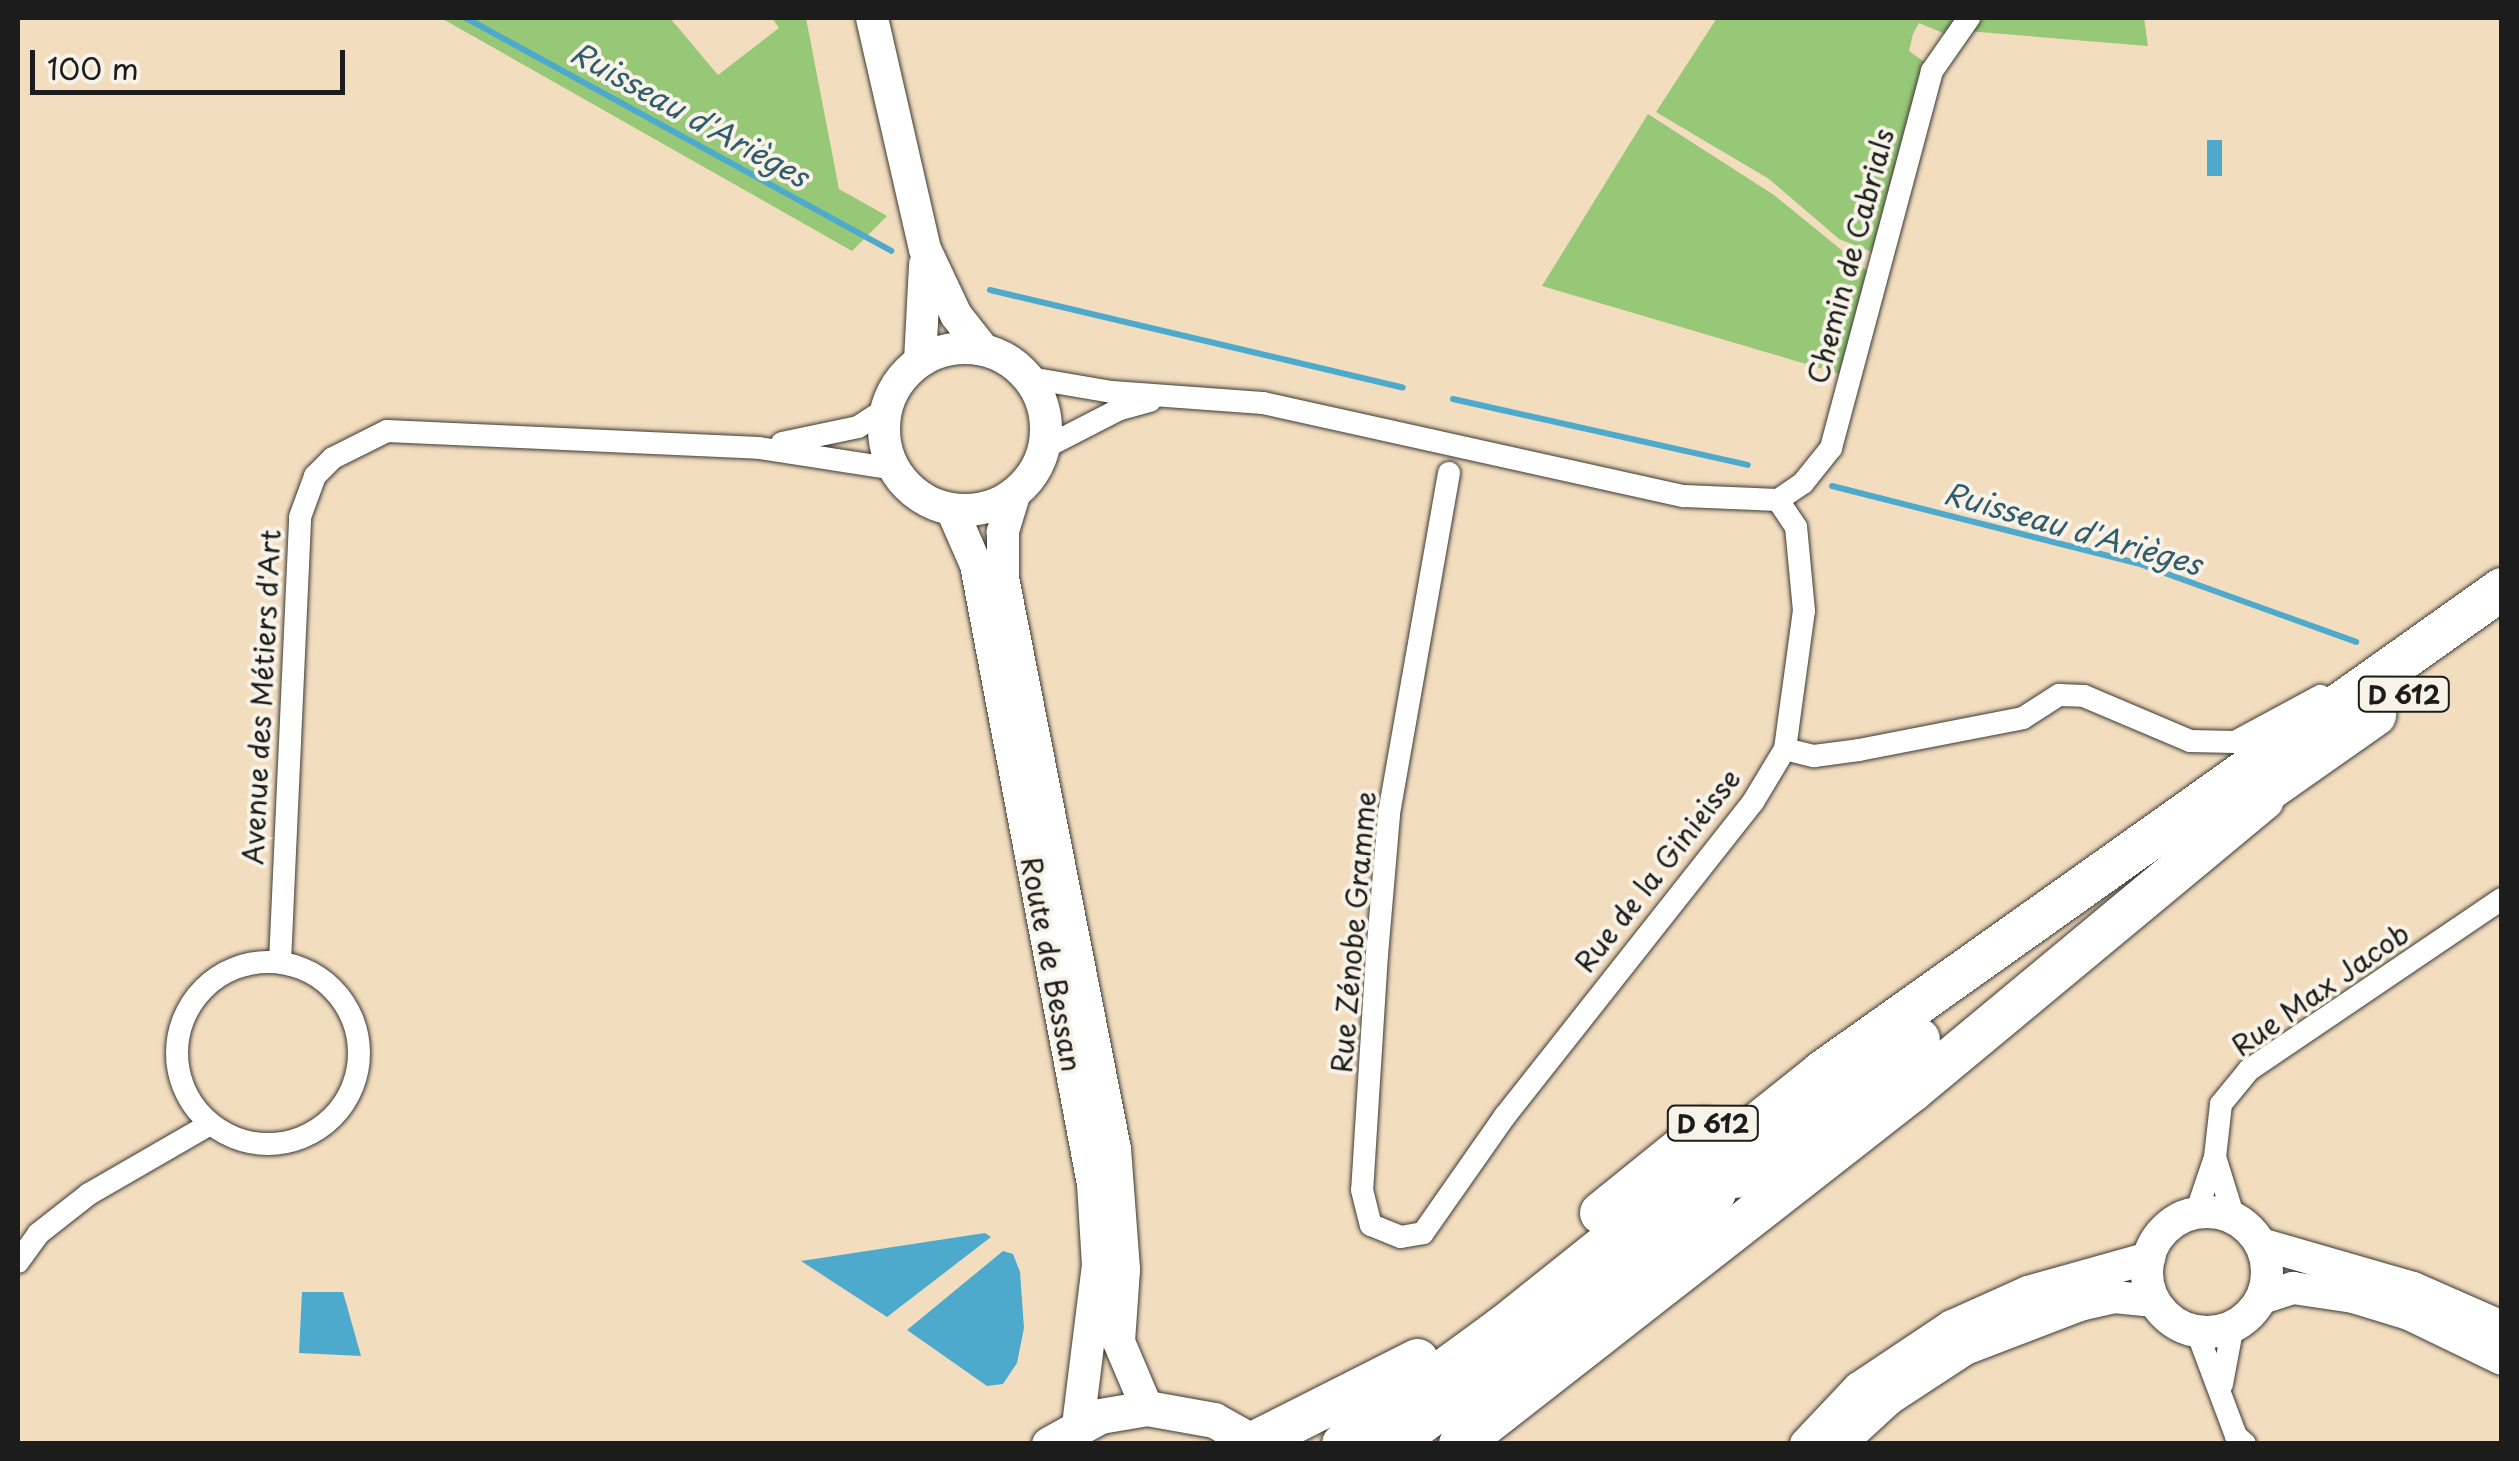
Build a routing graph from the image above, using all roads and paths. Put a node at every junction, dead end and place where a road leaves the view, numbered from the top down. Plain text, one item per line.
1 (872, 18) edge
2 (1969, 18) edge
3 (925, 249) junction
4 (982, 348) junction
5 (920, 360) junction
6 (1030, 378) junction
7 (1182, 394) junction
8 (886, 409) junction
9 (1420, 437) junction
10 (1046, 447) junction
11 (759, 448) junction
12 (894, 469) junction
13 (1449, 473) junction
14 (1604, 478) junction
15 (1014, 495) junction
16 (1778, 500) junction
17 (952, 510) junction
18 (2502, 589) edge
19 (2502, 624) edge
20 (2401, 660) junction
21 (1785, 749) junction
22 (2306, 764) junction
23 (2181, 816) junction
24 (2502, 898) edge
25 (280, 962) junction
26 (210, 1124) junction
27 (2215, 1157) junction
28 (1715, 1192) junction
29 (2196, 1213) junction
30 (2234, 1218) junction
31 (1423, 1233) joint
32 (2261, 1244) junction
33 (2149, 1258) junction
34 (18, 1262) edge
35 (2262, 1298) junction
36 (2154, 1301) junction
37 (2233, 1325) junction
38 (2502, 1326) edge
39 (2197, 1332) junction
40 (2502, 1359) edge
41 (2222, 1387) junction
42 (1147, 1408) junction
43 (1063, 1434) edge
44 (2235, 1441) edge
45 (1256, 1443) edge
46 (1343, 1444) edge
47 (1392, 1444) edge
48 (1420, 1444) edge
49 (1460, 1444) edge
50 (1806, 1444) edge
51 (1840, 1444) edge

1 - 3 street
2 - 16 street, Chemin de Cabrials
3 - 4 street
3 - 5 street
4 - 5 street
4 - 6 street
5 - 8 street
6 - 7 street
6 - 10 street
7 - 9 street
7 - 10 street
8 - 11 street, Avenue des Métiers d'Art
8 - 12 street
9 - 13 street
9 - 14 street
10 - 15 street
11 - 12 street, Avenue des Métiers d'Art
11 - 25 street, Avenue des Métiers d'Art
12 - 17 street
13 - 14 street
13 - 31 street, Rue Zénobe Gramme
14 - 16 street
15 - 17 street
15 - 42 street, Route de Bessan
16 - 21 street, Rue de la Ginieisse
17 - 43 street, Route de Bessan
18 - 20 highway, D 612
19 - 22 highway, D 612
20 - 21 street
20 - 23 highway, D 612
21 - 31 street, Rue de la Ginieisse
22 - 28 highway, D 612
22 - 49 highway, D 612
23 - 45 highway, D 612
23 - 46 highway, D 612
24 - 27 street, Rue Max Jacob
25 - 26 street
25 - 26 street
26 - 34 street
27 - 29 street, Rue Max Jacob
27 - 30 street, Rue Max Jacob
28 - 47 highway, D 612
28 - 48 highway
29 - 30 street
29 - 33 street
30 - 32 street
32 - 35 street
32 - 38 street
33 - 36 street
33 - 50 street
35 - 37 street
35 - 40 street
36 - 39 street
36 - 51 street
37 - 39 street
37 - 41 street
39 - 41 street
41 - 44 street
42 - 43 main road
42 - 45 main road

